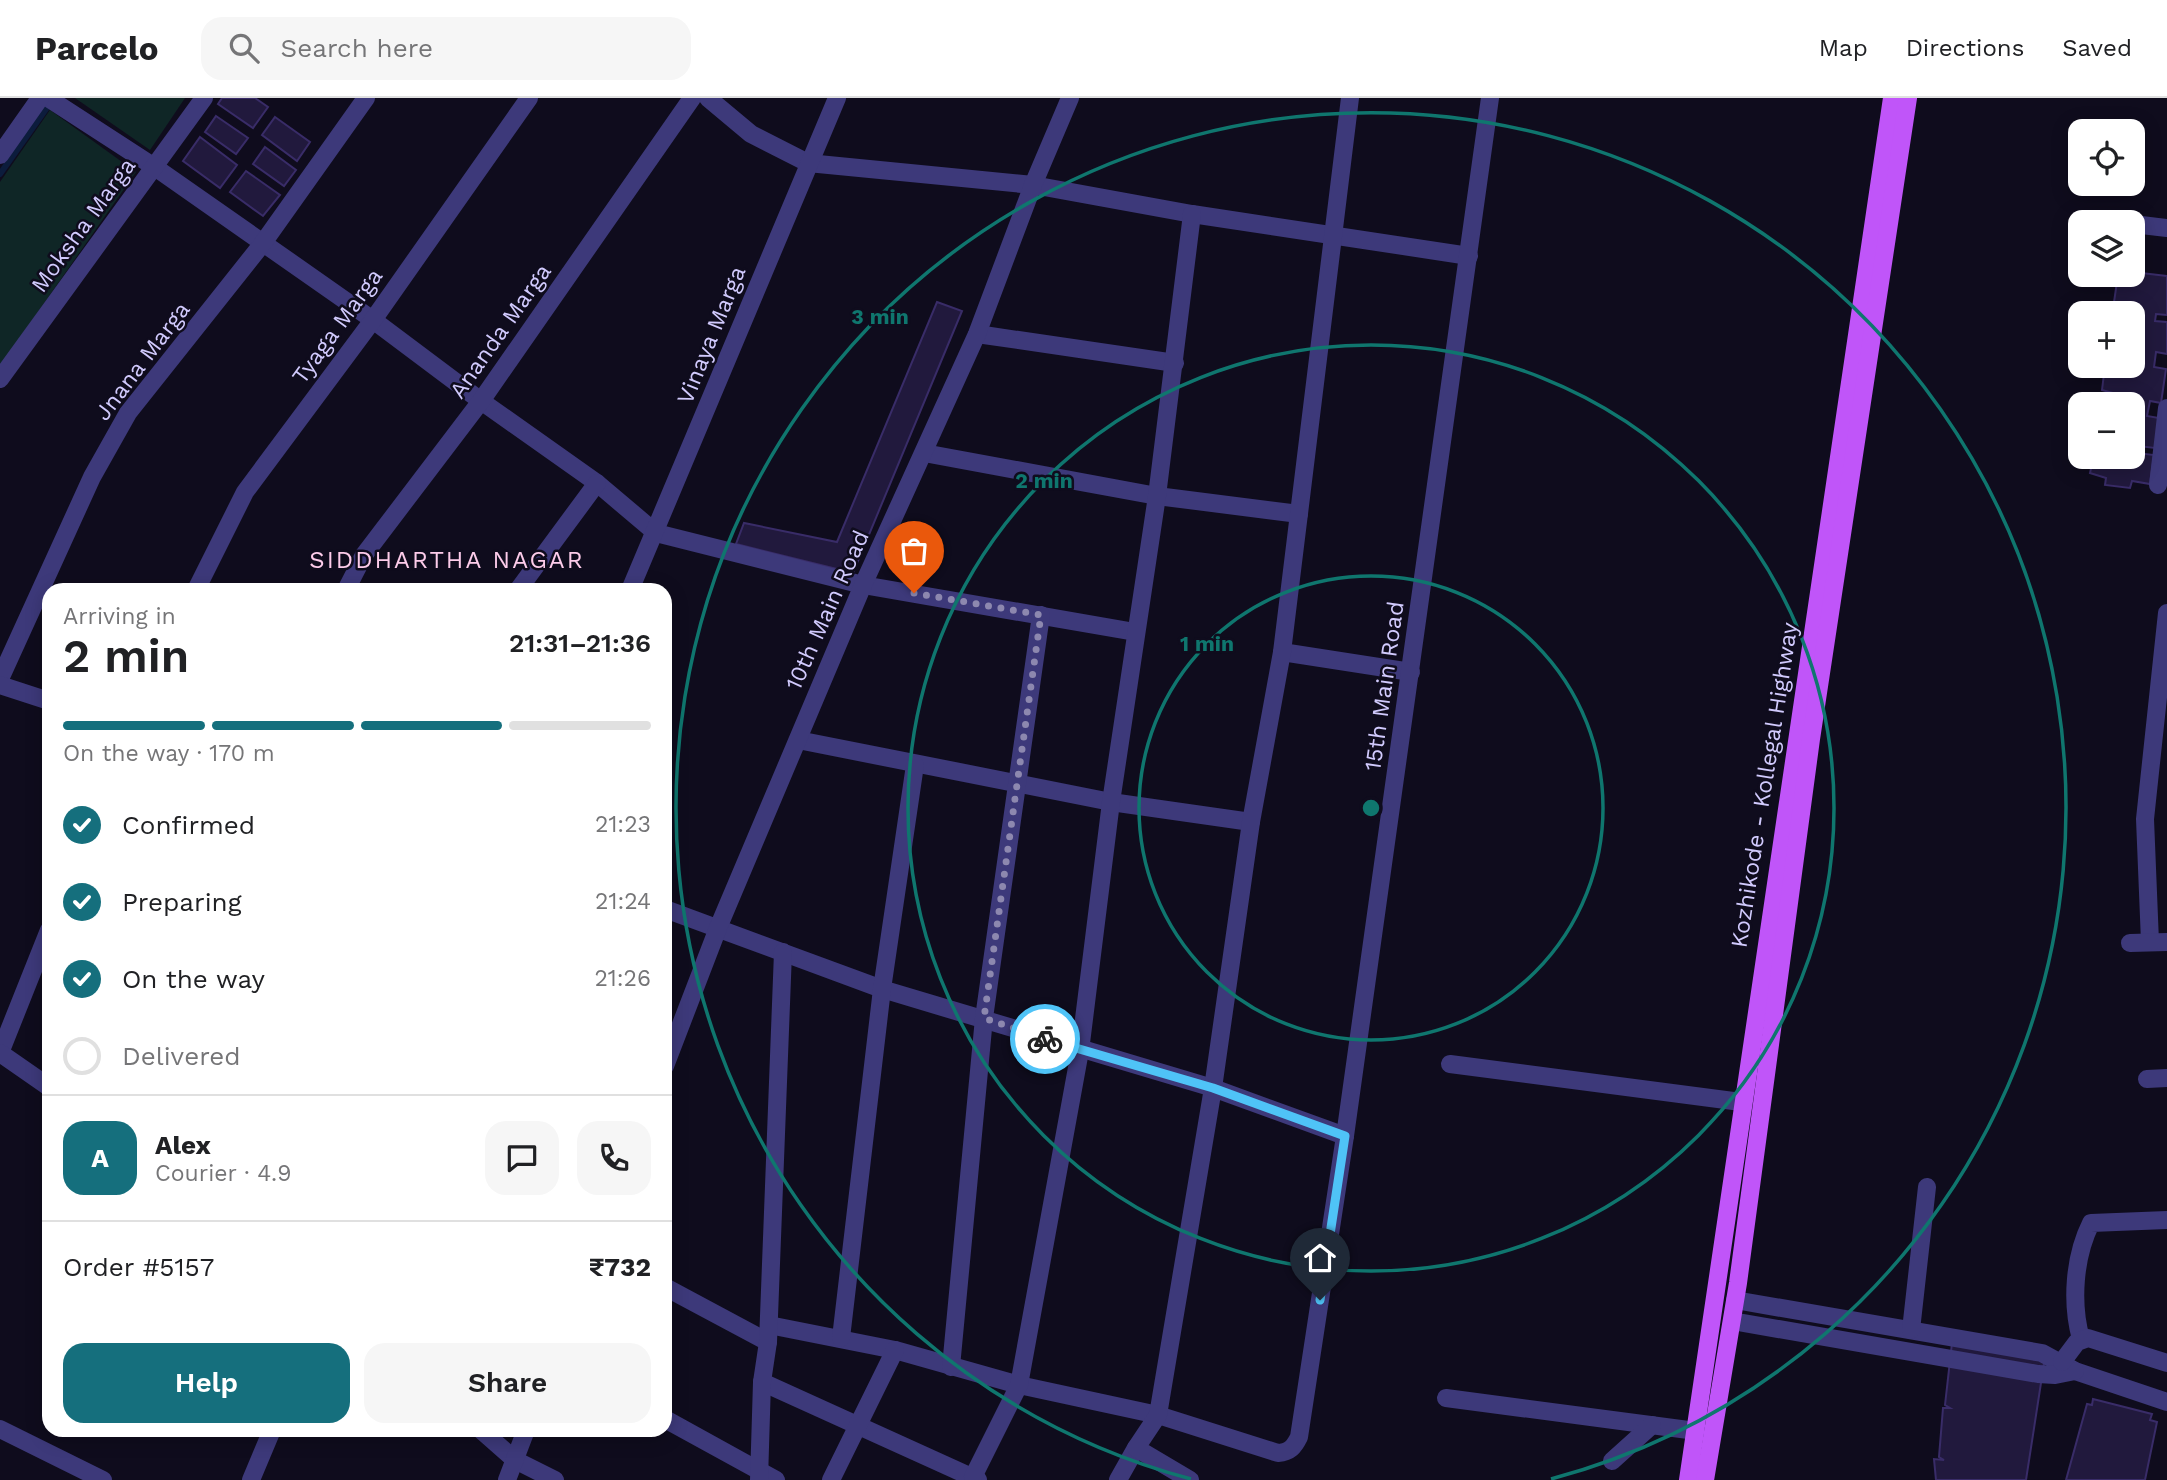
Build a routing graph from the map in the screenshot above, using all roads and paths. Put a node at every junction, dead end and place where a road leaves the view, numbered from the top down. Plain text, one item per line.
1 (40, 98) edge
2 (204, 98) edge
3 (366, 98) edge
4 (528, 98) edge
5 (692, 98) edge
6 (708, 98) edge
7 (837, 98) edge
8 (1070, 98) edge
9 (1350, 98) edge
10 (1490, 98) edge
11 (1892, 98) edge
12 (1909, 98) edge
13 (53, 101) edge
14 (0, 155) edge
15 (808, 163) junction
16 (156, 168) junction
17 (1033, 185) junction
18 (1192, 214) junction
19 (2145, 225) edge
20 (2167, 228) edge
21 (1333, 234) junction
22 (263, 243) junction
23 (1469, 256) junction
24 (373, 320) junction
25 (977, 334) junction
26 (1175, 363) junction
27 (0, 379) edge
28 (481, 401) junction
29 (2167, 408) edge
30 (924, 453) junction
31 (597, 483) junction
32 (2158, 485) dead end
33 (1157, 496) junction
34 (1299, 514) junction
35 (656, 533) junction
36 (44, 583) edge
37 (200, 583) edge
38 (350, 583) edge
39 (523, 583) edge
40 (633, 583) edge
41 (863, 585) junction
42 (42, 587) edge
43 (2167, 613) edge
44 (1041, 615) junction
45 (1135, 632) junction
46 (1282, 652) junction
47 (1411, 672) junction
48 (0, 679) edge
49 (0, 685) edge
50 (42, 700) edge
51 (797, 740) junction
52 (915, 765) junction
53 (1018, 785) junction
54 (1111, 802) junction
55 (1251, 822) junction
56 (672, 912) edge
57 (718, 928) junction
58 (2159, 942) edge
59 (2130, 943) dead end
60 (42, 948) edge
61 (783, 952) junction
62 (882, 989) junction
63 (984, 1018) junction
64 (672, 1048) edge
65 (1080, 1051) junction
66 (0, 1053) edge
67 (1450, 1064) dead end
68 (2167, 1078) edge
69 (2147, 1079) dead end
70 (42, 1082) edge
71 (1213, 1088) junction
72 (1741, 1102) junction
73 (1345, 1136) junction
74 (1927, 1186) dead end
75 (2167, 1220) edge
76 (672, 1290) edge
77 (1735, 1300) junction
78 (1732, 1321) junction
79 (1911, 1330) junction
80 (768, 1333) junction
81 (841, 1338) junction
82 (2081, 1339) junction
83 (895, 1350) junction
84 (2167, 1363) edge
85 (2068, 1366) junction
86 (951, 1367) junction
87 (762, 1382) junction
88 (1019, 1385) junction
89 (1446, 1398) dead end
90 (2167, 1402) edge
91 (1158, 1415) junction
92 (672, 1423) edge
93 (859, 1424) junction
94 (1652, 1425) junction
95 (0, 1429) edge
96 (1696, 1430) junction
97 (269, 1437) edge
98 (489, 1437) edge
99 (523, 1437) edge
100 (1136, 1448) junction
101 (515, 1460) junction
102 (1612, 1461) dead end
103 (759, 1475) edge
104 (97, 1479) edge
105 (975, 1479) edge
106 (251, 1480) edge
107 (507, 1480) edge
108 (555, 1480) edge
109 (776, 1480) edge
110 (831, 1480) edge
111 (1118, 1480) edge
112 (1190, 1480) edge
113 (1688, 1480) edge
114 (1705, 1480) edge

1 - 14 street
2 - 16 street, Moksha Marga
3 - 22 street, Jnana Marga
4 - 24 street, Tyaga Marga
5 - 28 street, Ananda Marga
6 - 15 street
7 - 15 street, Vinaya Marga
8 - 17 street, 10th Main Road
9 - 21 street
10 - 23 street, 15th Main Road
11 - 72 main road, Kozhikode - Kollegal Highway
12 - 77 main road
13 - 16 street
15 - 17 street
15 - 35 street, Vinaya Marga
16 - 22 street
16 - 27 street, Moksha Marga
17 - 18 street
17 - 25 street, 10th Main Road
18 - 21 street
18 - 26 street
19 - 20 street
21 - 23 street
21 - 34 street
22 - 24 street
22 - 36 street, Jnana Marga
23 - 47 street, 15th Main Road
24 - 28 street
24 - 37 street, Tyaga Marga
25 - 26 street
25 - 30 street, 10th Main Road
26 - 33 street
28 - 31 street
28 - 38 street, Ananda Marga
29 - 32 street
30 - 33 street
30 - 41 street, 10th Main Road
31 - 35 street
31 - 39 street
33 - 34 street
33 - 45 street
34 - 46 street
35 - 40 street, Vinaya Marga
35 - 41 street
41 - 44 street
41 - 51 street, 10th Main Road
42 - 48 street, Jnana Marga
43 - 58 street
44 - 45 street
44 - 53 street
45 - 54 street
46 - 47 street
46 - 55 street
47 - 73 street, 15th Main Road
49 - 50 street
51 - 52 street
51 - 57 street, 10th Main Road
52 - 53 street
52 - 62 street
53 - 54 street
53 - 63 street
54 - 55 street
54 - 65 street
55 - 71 street
56 - 57 street
57 - 61 street
57 - 64 street, 10th Main Road
58 - 59 street
60 - 66 street
61 - 62 street
61 - 80 street
62 - 63 street
62 - 81 street
63 - 65 street
63 - 86 street
65 - 71 street
65 - 88 street
66 - 70 street
67 - 72 street
68 - 69 street
71 - 73 street
71 - 91 street
72 - 96 main road, Kozhikode - Kollegal Highway
73 - 91 street, 15th Main Road
74 - 79 street
75 - 82 street
76 - 80 street
77 - 78 main road
77 - 79 street
78 - 85 street
78 - 114 main road
79 - 85 street
80 - 81 street
80 - 87 street
81 - 83 street
82 - 84 street
82 - 85 street
83 - 86 street
83 - 93 street
85 - 90 street
86 - 88 street
87 - 93 street
87 - 103 street
88 - 91 street
88 - 105 street
89 - 94 street
91 - 100 street
92 - 103 street
93 - 105 street
93 - 110 street
94 - 96 street
94 - 102 street
95 - 104 street
96 - 113 main road, Kozhikode - Kollegal Highway
97 - 106 street
98 - 101 street
99 - 101 street
100 - 111 street
100 - 112 street
101 - 107 street
101 - 108 street
103 - 109 street

